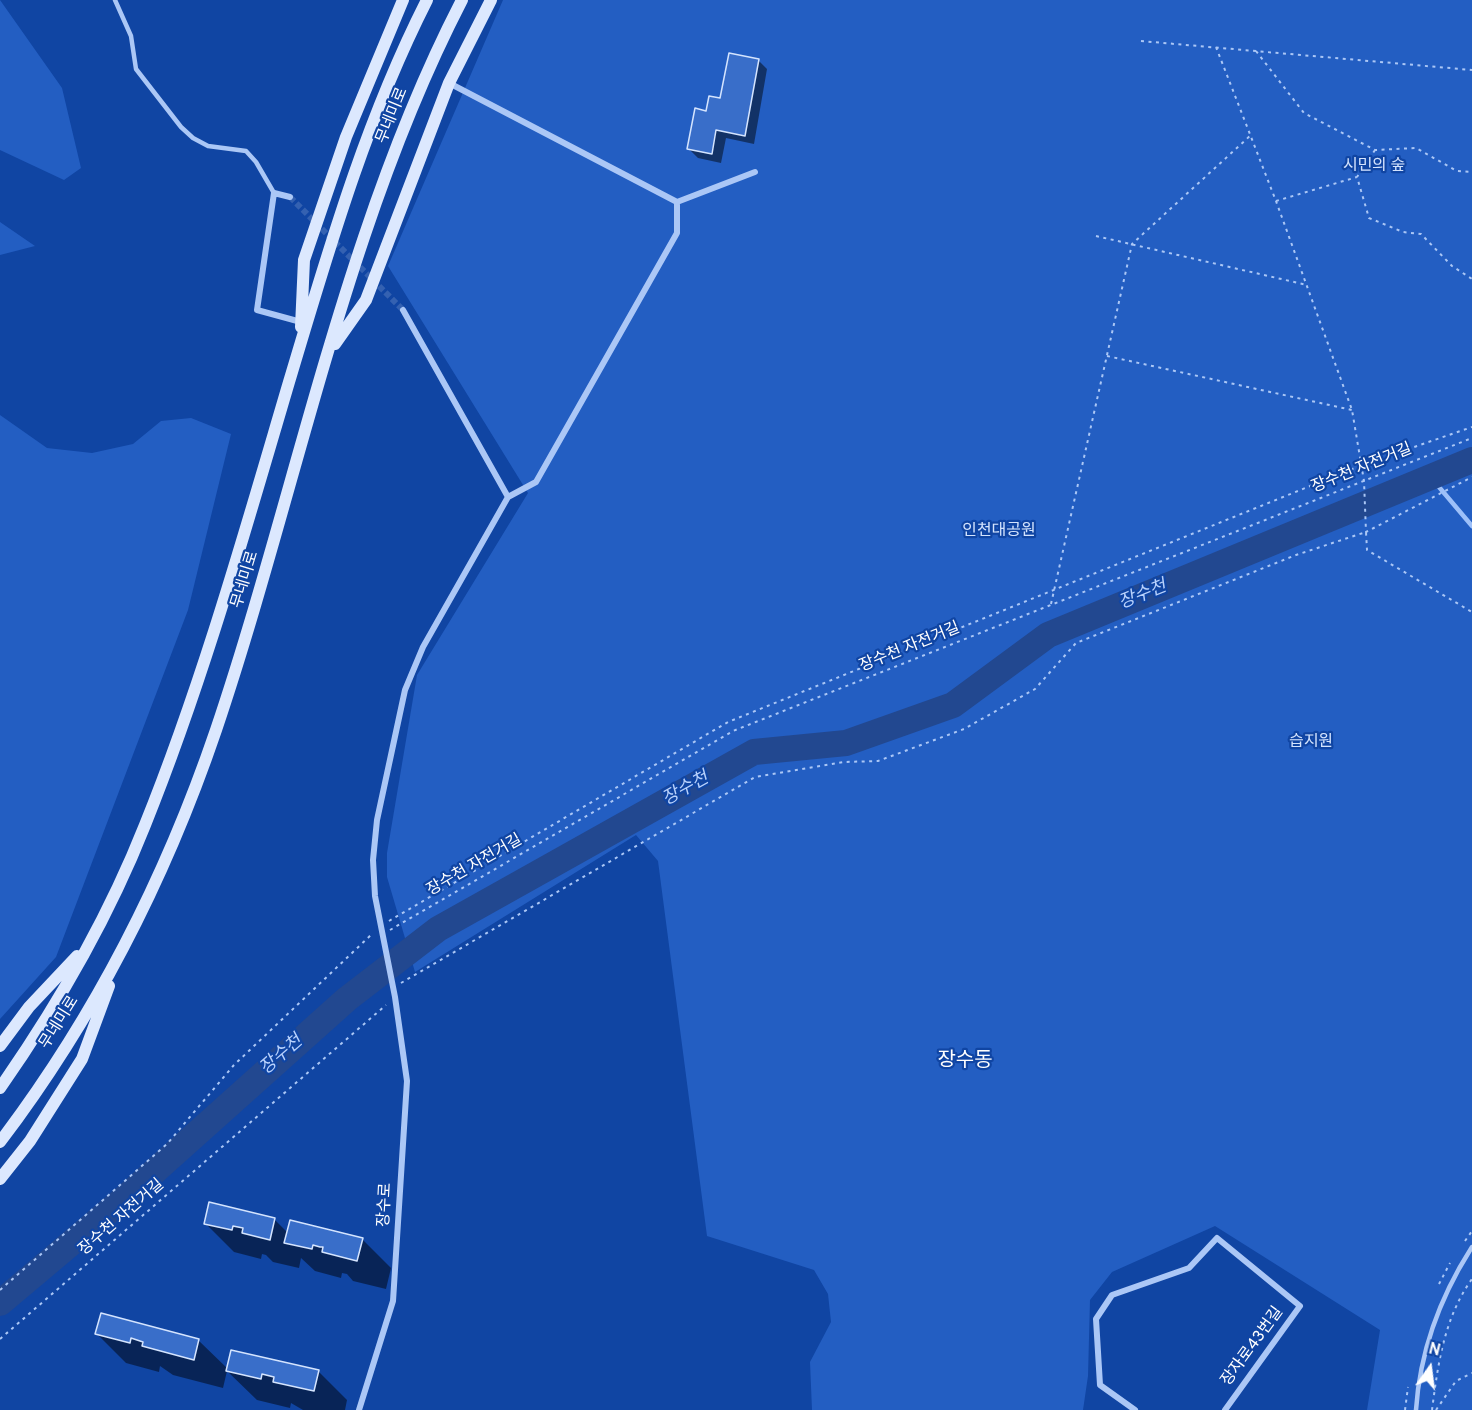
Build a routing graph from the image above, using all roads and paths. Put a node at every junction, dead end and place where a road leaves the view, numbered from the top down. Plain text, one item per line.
1 (115, 0) edge
2 (404, 0) edge
3 (427, 0) edge
4 (462, 0) edge
5 (491, 0) edge
6 (1141, 41) dead end
7 (1216, 47) junction
8 (1256, 51) junction
9 (1472, 70) edge
10 (449, 83) junction
11 (1251, 135) junction
12 (1375, 150) junction
13 (755, 172) dead end
14 (1472, 172) edge
15 (1357, 177) junction
16 (274, 193) junction
17 (290, 197) tunnel mouth
18 (1276, 201) junction
19 (677, 202) junction
20 (1096, 236) dead end
21 (1132, 244) junction
22 (1472, 279) edge
23 (1308, 285) junction
24 (403, 310) tunnel mouth
25 (301, 322) junction
26 (300, 346) junction
27 (329, 352) junction
28 (1107, 356) junction
29 (1352, 410) junction
30 (1472, 427) edge
31 (1472, 438) edge
32 (1362, 465) junction
33 (1472, 477) edge
34 (1364, 481) junction
35 (508, 498) junction
36 (1366, 532) junction
37 (1054, 592) junction
38 (1051, 605) junction
39 (1472, 612) edge
40 (381, 926) junction
41 (383, 934) junction
42 (90, 942) junction
43 (120, 956) junction
44 (393, 988) junction
45 (395, 998) junction
46 (0, 1046) edge
47 (0, 1088) edge
48 (0, 1142) edge
49 (0, 1179) edge
50 (1472, 1246) edge
51 (1472, 1279) edge
52 (0, 1290) edge
53 (0, 1339) edge
54 (1472, 1373) edge
55 (359, 1410) edge
56 (1135, 1410) edge
57 (1225, 1410) edge
58 (1416, 1410) edge
59 (1432, 1410) edge
60 (1436, 1410) edge

1 - 16 lane
2 - 25 main road
3 - 26 main road, 무네미로
4 - 27 main road, 무네미로
5 - 10 main road
6 - 7 path
7 - 8 path
7 - 11 path
8 - 9 path
8 - 12 path
10 - 19 street
10 - 27 main road
11 - 18 path
11 - 21 path
12 - 14 path
12 - 15 path
13 - 19 street
15 - 18 path
15 - 22 path
16 - 17 street
16 - 25 street
18 - 23 path
19 - 35 street
20 - 21 path
21 - 23 path
21 - 28 path
23 - 29 path
24 - 35 street
25 - 26 main road
26 - 42 main road, 무네미로
27 - 43 main road, 무네미로
28 - 29 path
28 - 37 path
29 - 32 path
30 - 32 path
31 - 34 path, 장수천 자전거길
32 - 34 path
32 - 37 path
33 - 36 path
34 - 36 path
34 - 38 path, 장수천 자전거길
35 - 40 street, 장수로
36 - 39 path
36 - 44 path
37 - 38 path
37 - 40 path
38 - 41 path, 장수천 자전거길
40 - 41 street, 장수로
40 - 52 path
41 - 44 street, 장수로
42 - 46 main road
42 - 47 main road, 무네미로
43 - 48 main road, 무네미로
43 - 49 main road
44 - 45 street, 장수로
45 - 53 path, 장수천 자전거길
45 - 55 street, 장수로
50 - 58 lane
51 - 59 path
54 - 60 path
56 - 57 street, 장자로43번길

